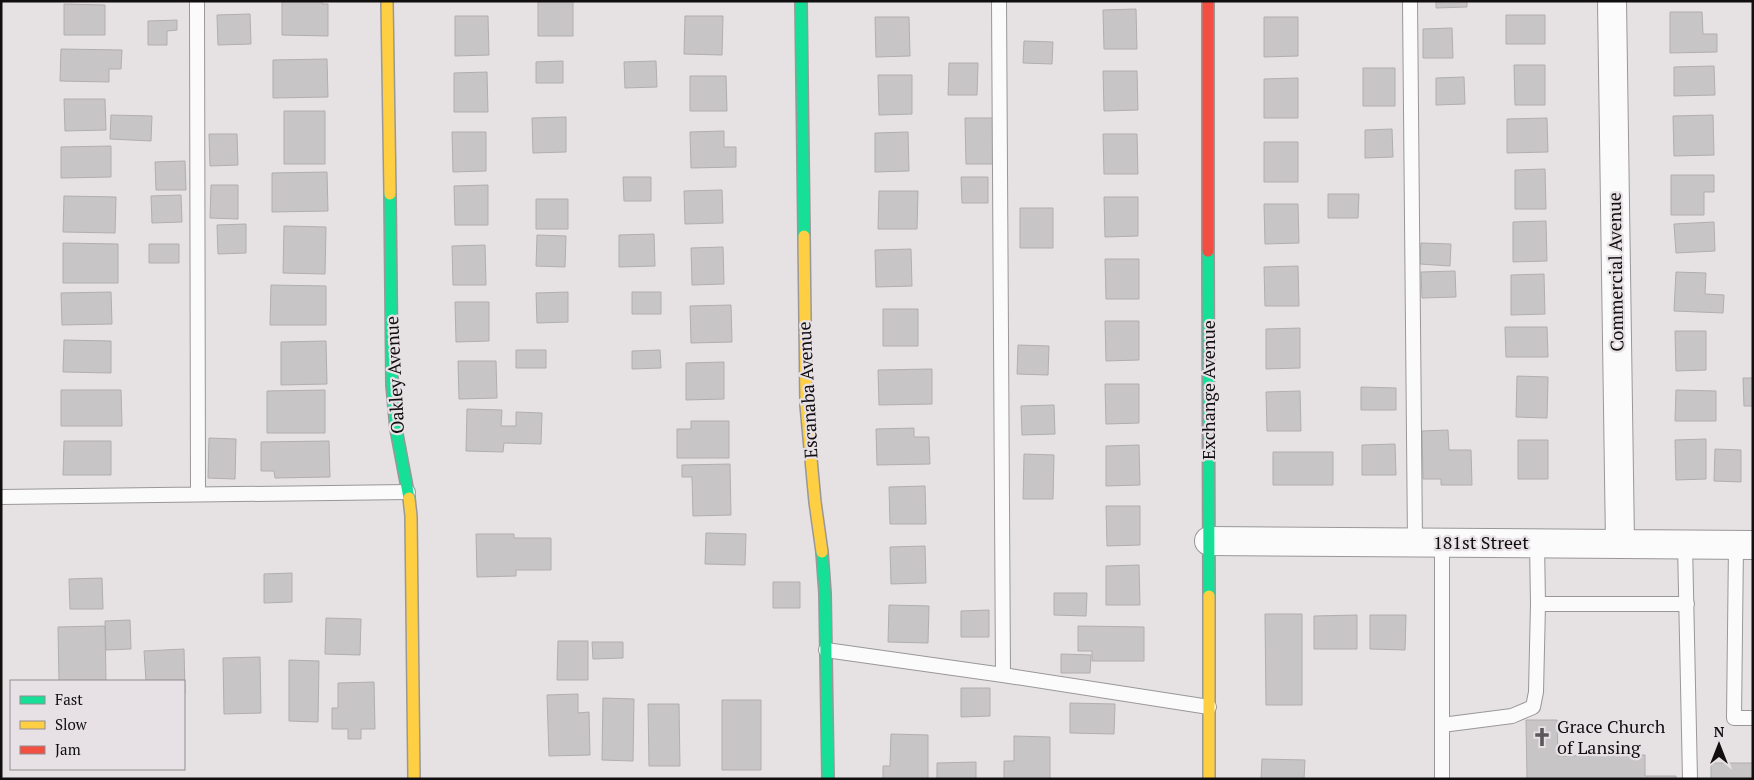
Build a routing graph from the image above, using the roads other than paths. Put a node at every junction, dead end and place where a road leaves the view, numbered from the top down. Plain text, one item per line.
1 (197, 1) edge
2 (387, 1) edge
3 (801, 1) edge
4 (999, 1) edge
5 (1208, 1) edge
6 (1410, 1) edge
7 (1612, 1) edge
8 (408, 492) junction
9 (198, 494) junction
10 (1, 497) edge
11 (1209, 541) junction
12 (1415, 543) junction
13 (1442, 543) junction
14 (1537, 544) junction
15 (1620, 544) junction
16 (1686, 544) junction
17 (1744, 545) edge
18 (1538, 604) junction
19 (1687, 604) junction
20 (826, 650) junction
21 (1003, 675) junction
22 (1209, 707) junction
23 (1753, 718) edge
24 (1442, 725) junction
25 (414, 779) edge
26 (828, 779) edge
27 (1209, 779) edge
28 (1442, 779) edge
29 (1690, 779) edge

1 - 9 lane
2 - 8 street, Oakley Avenue
3 - 20 street, Escanaba Avenue
4 - 21 lane
5 - 11 street, Exchange Avenue
6 - 12 lane
7 - 15 street, Commercial Avenue
8 - 9 lane
8 - 25 street, Oakley Avenue
9 - 10 lane
11 - 12 street, 181st Street
11 - 22 street, Exchange Avenue
12 - 13 street, 181st Street
13 - 14 street, 181st Street
13 - 24 lane
14 - 15 street, 181st Street
14 - 18 lane
15 - 16 street, 181st Street
16 - 17 street, 181st Street
16 - 19 lane
17 - 23 lane
18 - 19 lane
18 - 24 lane
19 - 29 lane
20 - 21 lane
20 - 26 street, Escanaba Avenue
21 - 22 lane
22 - 27 street, Exchange Avenue
24 - 28 lane

